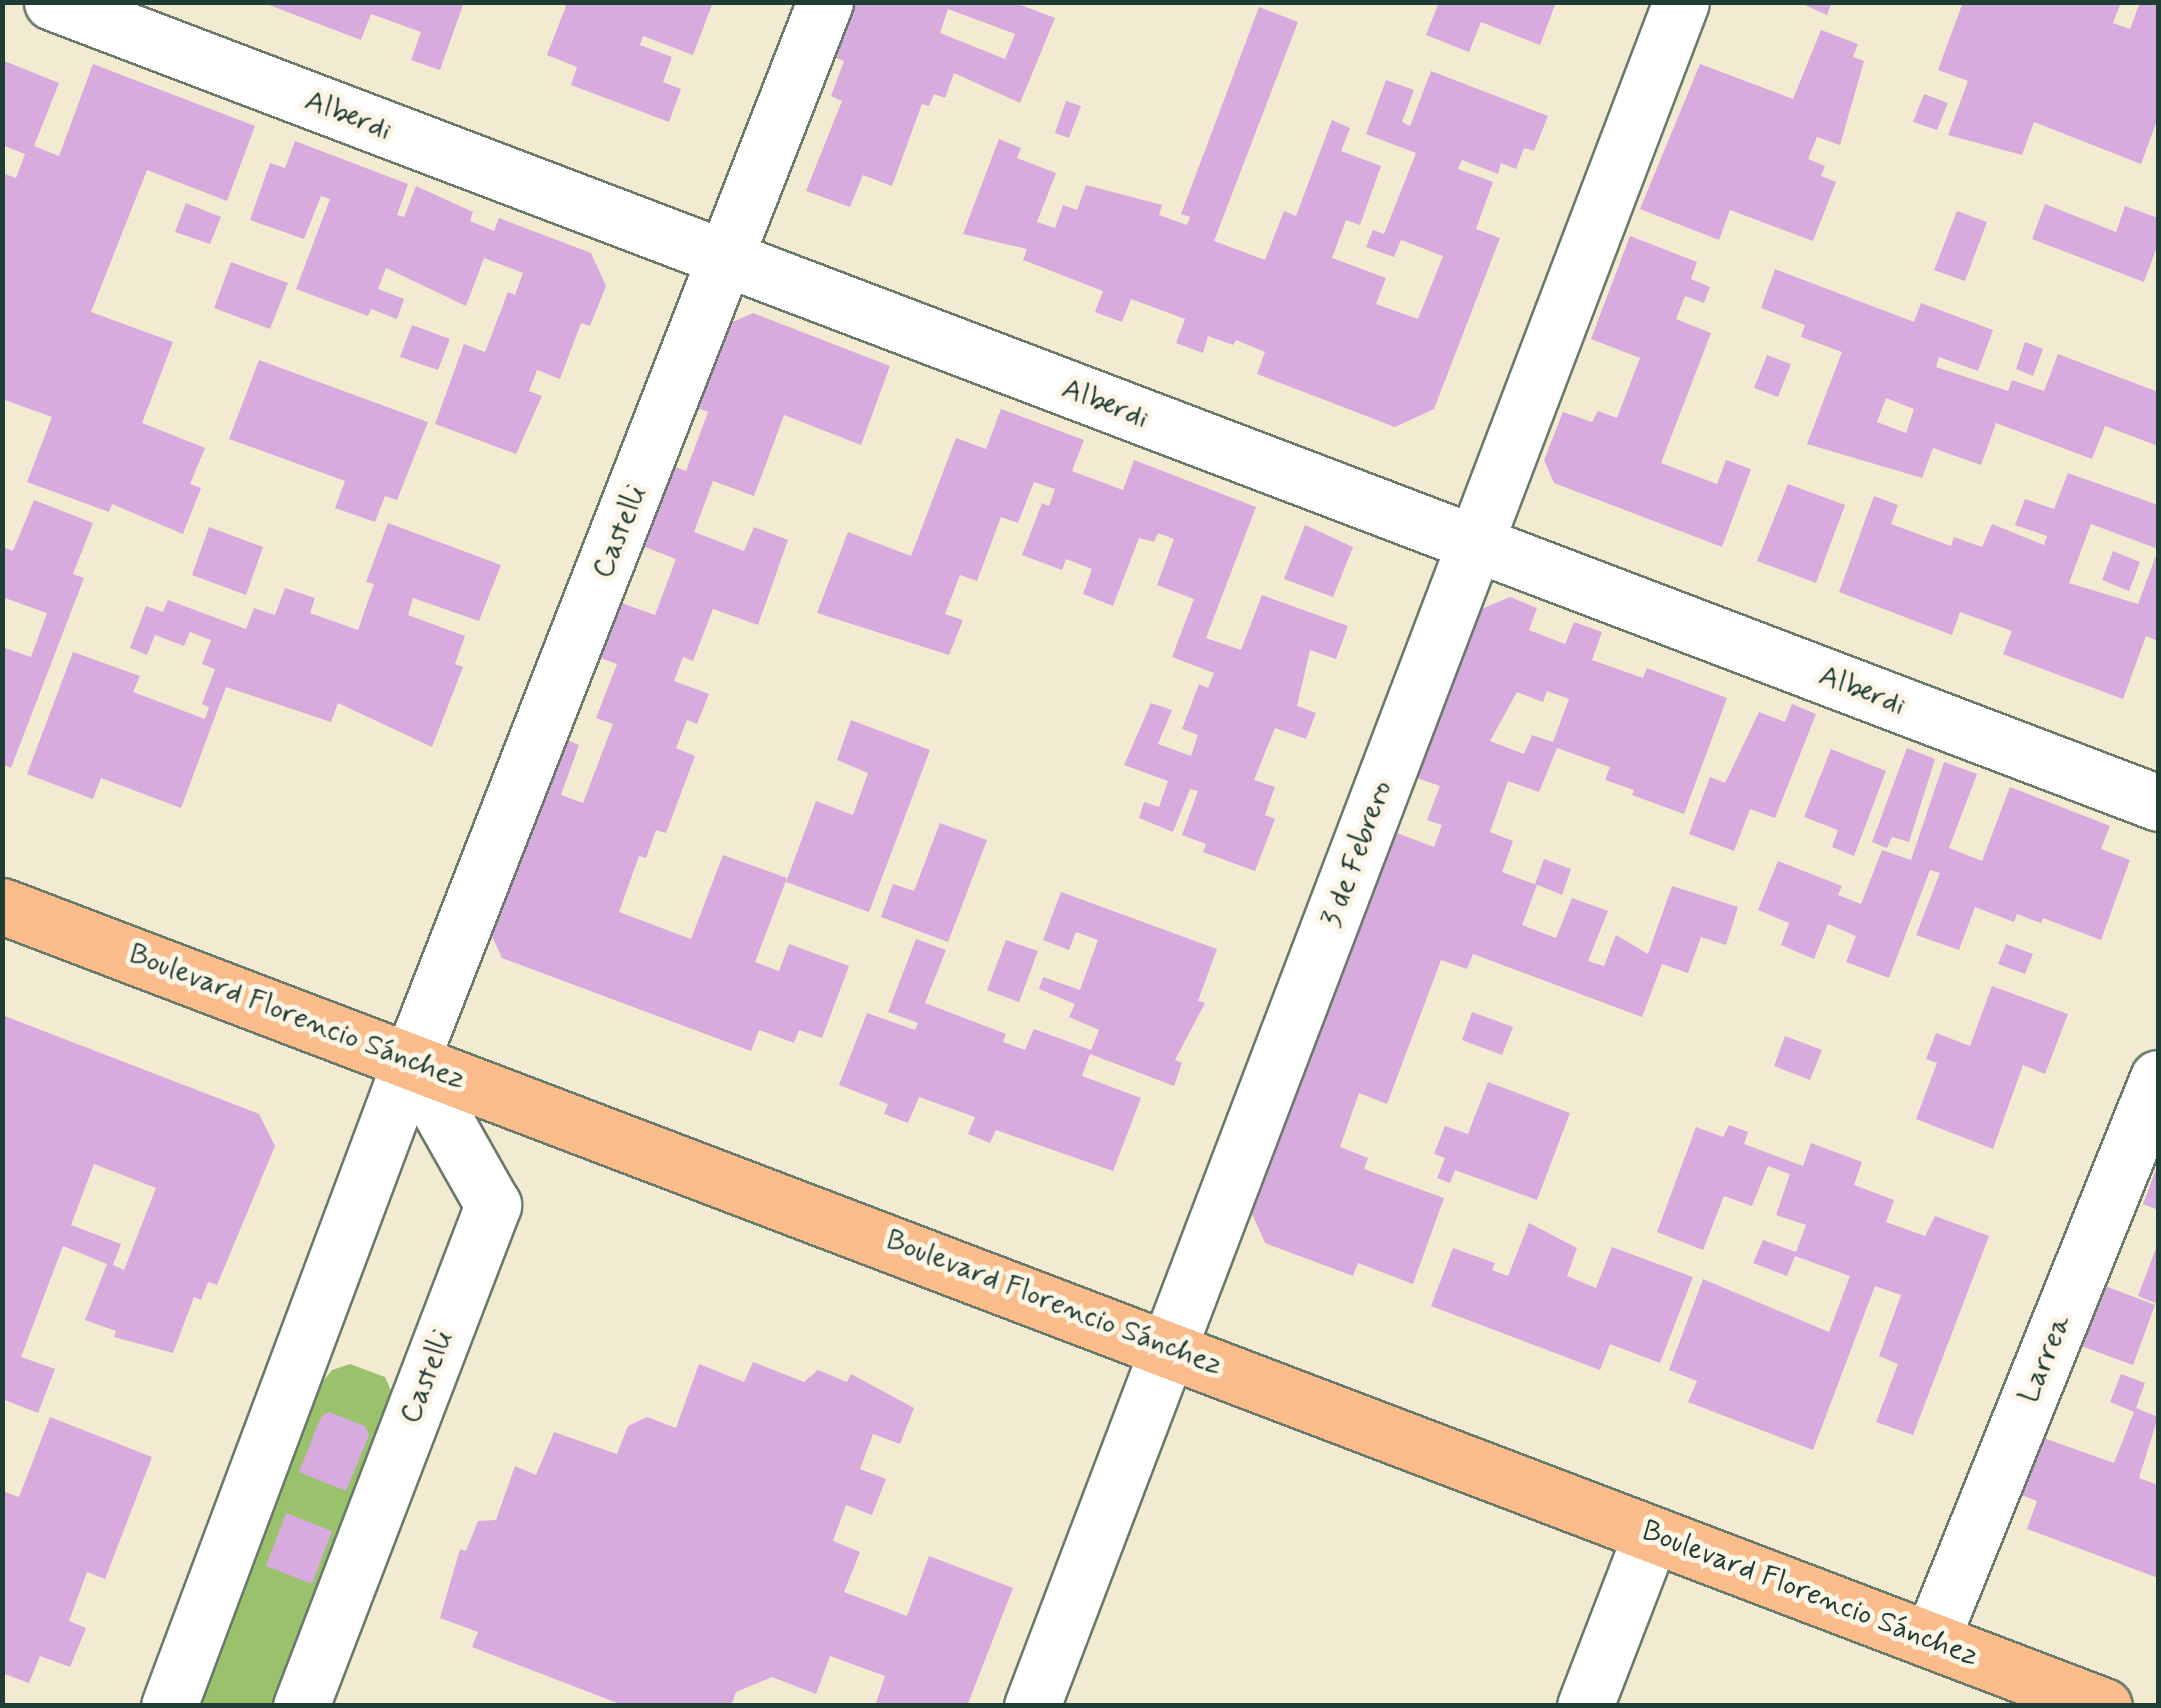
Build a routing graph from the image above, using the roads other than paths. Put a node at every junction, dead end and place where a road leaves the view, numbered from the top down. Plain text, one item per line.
1 (52, 2) edge
2 (826, 2) edge
3 (1681, 2) edge
4 (727, 261) junction
5 (1474, 544) junction
6 (2158, 804) edge
7 (2, 906) edge
8 (411, 1060) junction
9 (2158, 1078) edge
10 (1173, 1348) junction
11 (1651, 1535) junction
12 (1931, 1640) junction
13 (170, 1706) edge
14 (301, 1706) edge
15 (1032, 1706) edge
16 (1585, 1706) edge
17 (2104, 1706) edge

1 - 4 street, Alberdi
2 - 4 street, Castelli
3 - 5 street, 3 de Febrero
4 - 5 street, Alberdi
4 - 8 street, Castelli
5 - 6 street, Alberdi
5 - 10 street, 3 de Febrero
7 - 8 main road, Boulevard Florencio Sánchez
8 - 10 main road, Boulevard Florencio Sánchez
8 - 13 street, Castelli
8 - 14 street, Castelli
9 - 12 street, Larrea
10 - 11 main road, Boulevard Florencio Sánchez
10 - 15 street, 3 de Febrero
11 - 12 main road, Boulevard Florencio Sánchez
11 - 16 street
12 - 17 main road, Boulevard Florencio Sánchez

